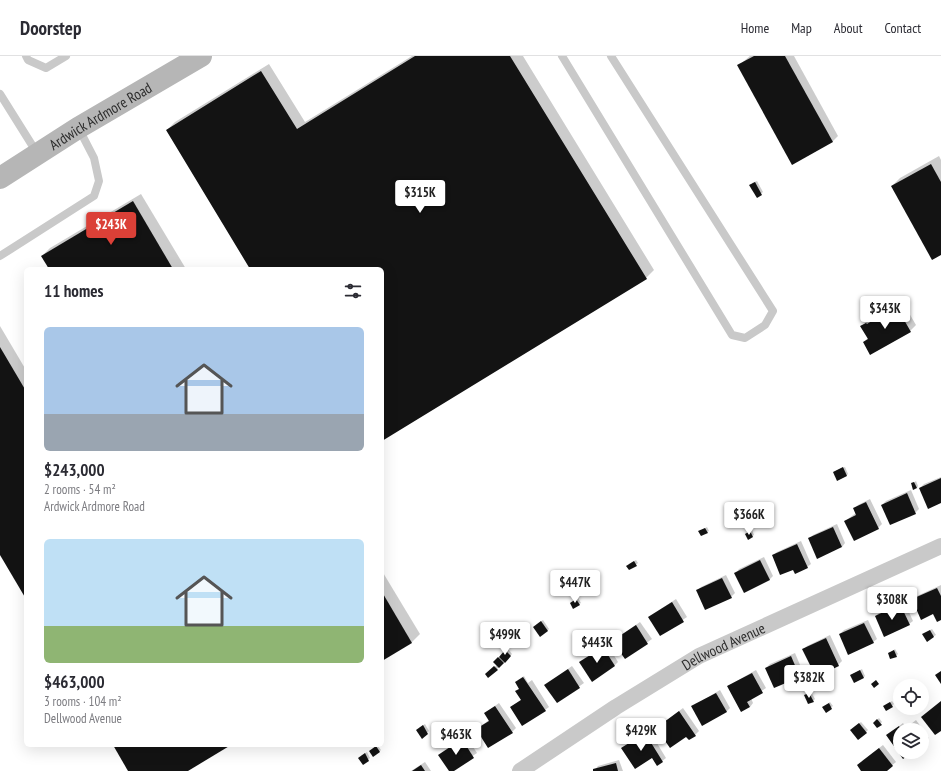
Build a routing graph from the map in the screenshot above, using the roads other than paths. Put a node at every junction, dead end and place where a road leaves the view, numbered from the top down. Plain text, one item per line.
1 (26, 56) edge
2 (66, 56) edge
3 (562, 56) edge
4 (611, 56) edge
5 (194, 58) edge
6 (0, 94) edge
7 (78, 128) junction
8 (37, 154) junction
9 (0, 178) edge
10 (0, 256) edge
11 (941, 546) edge
12 (522, 771) edge

1 - 2 lane
3 - 4 lane
5 - 7 main road, Ardwick Ardmore Road
6 - 8 lane
7 - 8 main road, Ardwick Ardmore Road
7 - 10 lane
8 - 9 main road, Ardwick Ardmore Road
11 - 12 street, Dellwood Avenue

